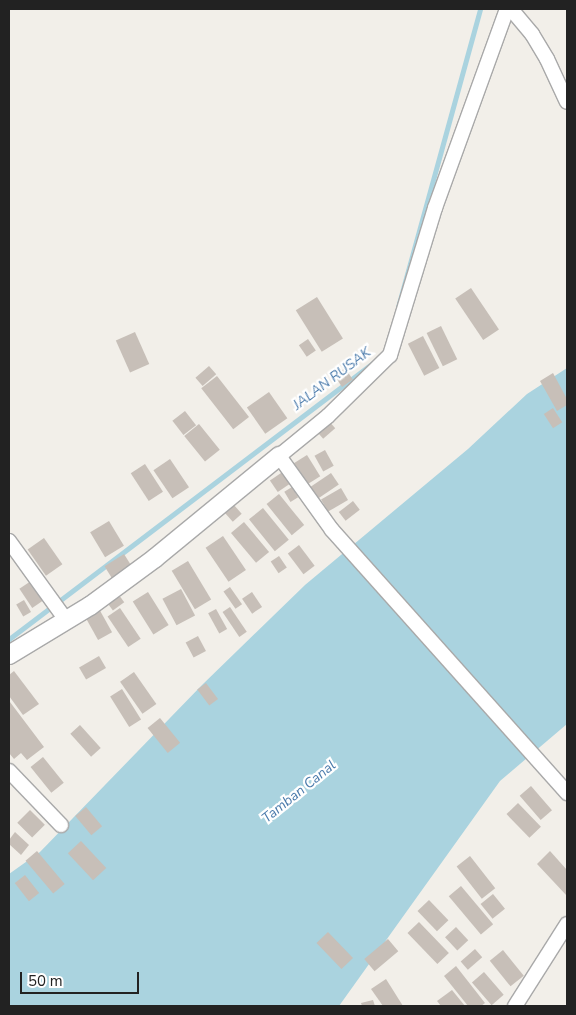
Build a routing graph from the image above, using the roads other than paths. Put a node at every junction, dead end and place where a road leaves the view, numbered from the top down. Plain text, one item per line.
1 (507, 9) edge
2 (511, 9) edge
3 (567, 102) edge
4 (279, 456) junction
5 (9, 541) edge
6 (66, 620) junction
7 (9, 655) edge
8 (9, 771) edge
9 (567, 793) edge
10 (61, 824) dead end
11 (567, 924) edge
12 (515, 1006) edge

1 - 4 street
2 - 3 street
4 - 6 street
4 - 9 street
5 - 6 street
6 - 7 street
8 - 10 street
11 - 12 street

